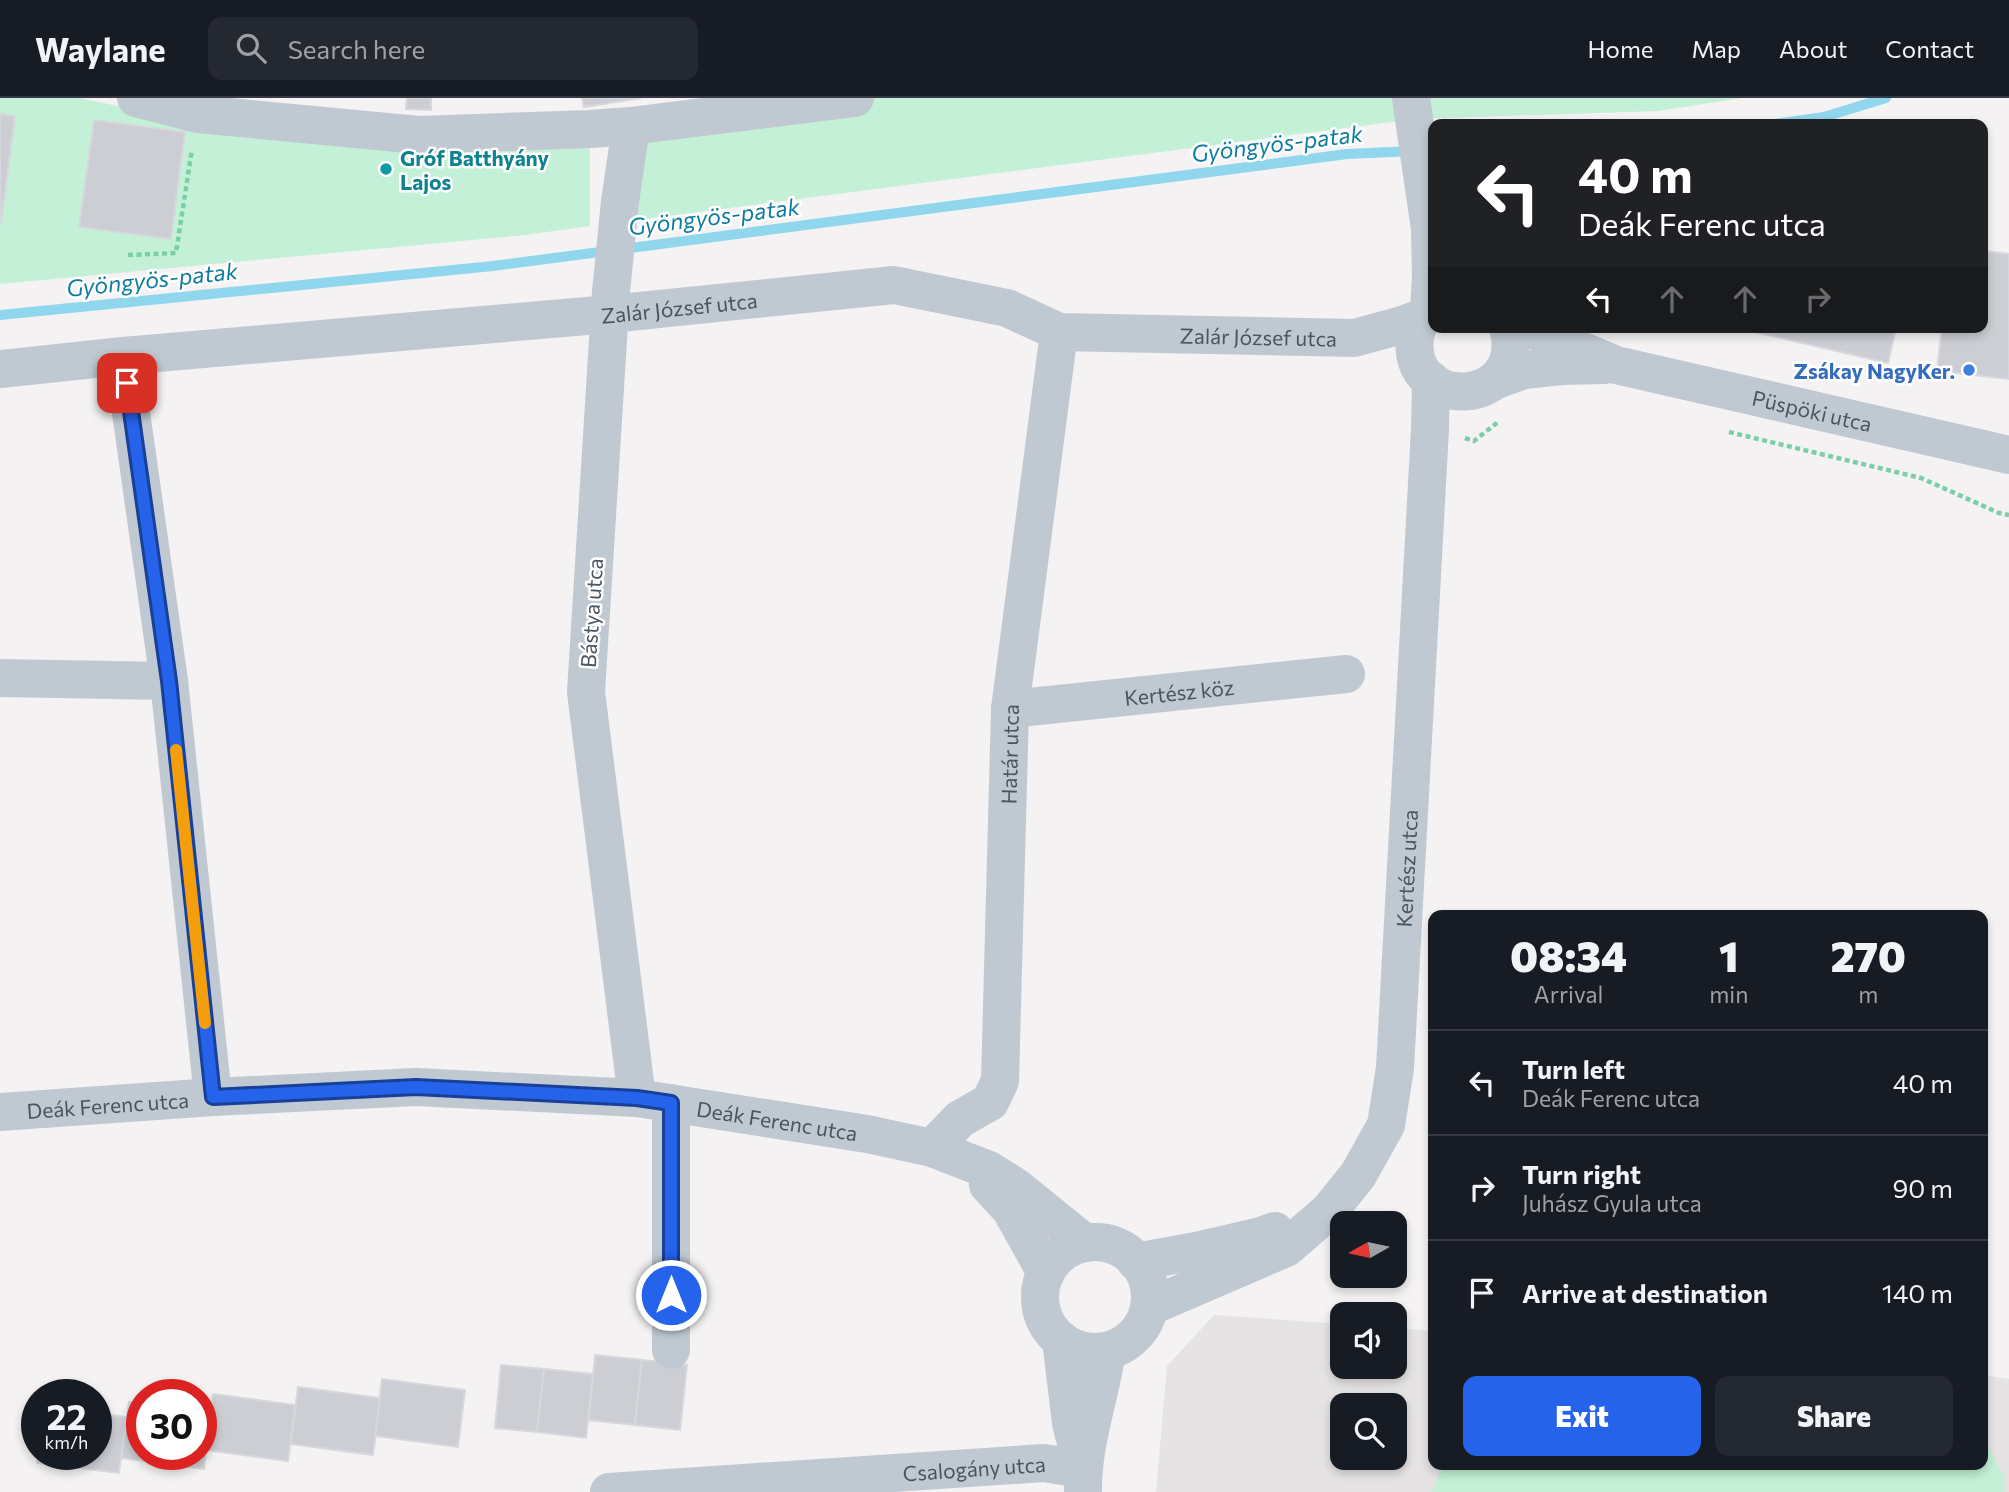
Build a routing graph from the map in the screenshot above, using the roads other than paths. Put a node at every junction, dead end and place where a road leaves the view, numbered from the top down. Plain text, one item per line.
1 (855, 98) edge
2 (169, 104) edge
3 (1413, 109) edge
4 (311, 112) edge
5 (653, 116) edge
6 (1428, 214) edge
7 (611, 303) junction
8 (1428, 311) edge
9 (1059, 332) junction
10 (1509, 333) edge
11 (1540, 333) edge
12 (1354, 338) junction
13 (123, 356) junction
14 (1616, 365) junction
15 (0, 369) edge
16 (1424, 370) junction
17 (1487, 385) junction
18 (2009, 454) edge
19 (1425, 508) junction
20 (1346, 674) dead end
21 (0, 678) edge
22 (169, 681) junction
23 (1010, 709) junction
24 (213, 1097) junction
25 (654, 1101) junction
26 (0, 1112) edge
27 (949, 1154) junction
28 (1329, 1211) junction
29 (1085, 1243) junction
30 (1136, 1262) junction
31 (1046, 1273) junction
32 (1149, 1307) junction
33 (1061, 1340) junction
34 (671, 1350) dead end
35 (1107, 1351) junction
36 (1083, 1480) edge
37 (610, 1492) edge

1 - 5 street
2 - 4 street
3 - 6 street, Kertész utca
4 - 5 street
5 - 7 street, Bástya utca
7 - 9 street, Zalár József utca
7 - 13 street, Zalár József utca
7 - 25 street, Bástya utca
8 - 12 street
8 - 16 street, Kertész utca
9 - 12 street, Zalár József utca
9 - 23 street, Határ utca
10 - 17 street
11 - 14 street
12 - 16 street
13 - 15 street, Zalár József utca
13 - 22 street
14 - 17 street
14 - 18 street, Püspöki utca
16 - 17 street
16 - 19 street, Kertész utca
17 - 19 street
19 - 28 street, Kertész utca
20 - 23 street, Kertész köz
21 - 22 street
22 - 24 street
23 - 27 street, Határ utca
24 - 25 street, Deák Ferenc utca
24 - 26 street, Deák Ferenc utca
25 - 27 street, Deák Ferenc utca
25 - 34 street, Bástya utca
27 - 29 street
27 - 31 street
28 - 30 street
28 - 32 street, Kertész utca
29 - 30 street
29 - 31 street
30 - 32 street
31 - 33 street
32 - 35 street
33 - 35 street
33 - 36 street
35 - 36 street
36 - 37 street, Csalogány utca

